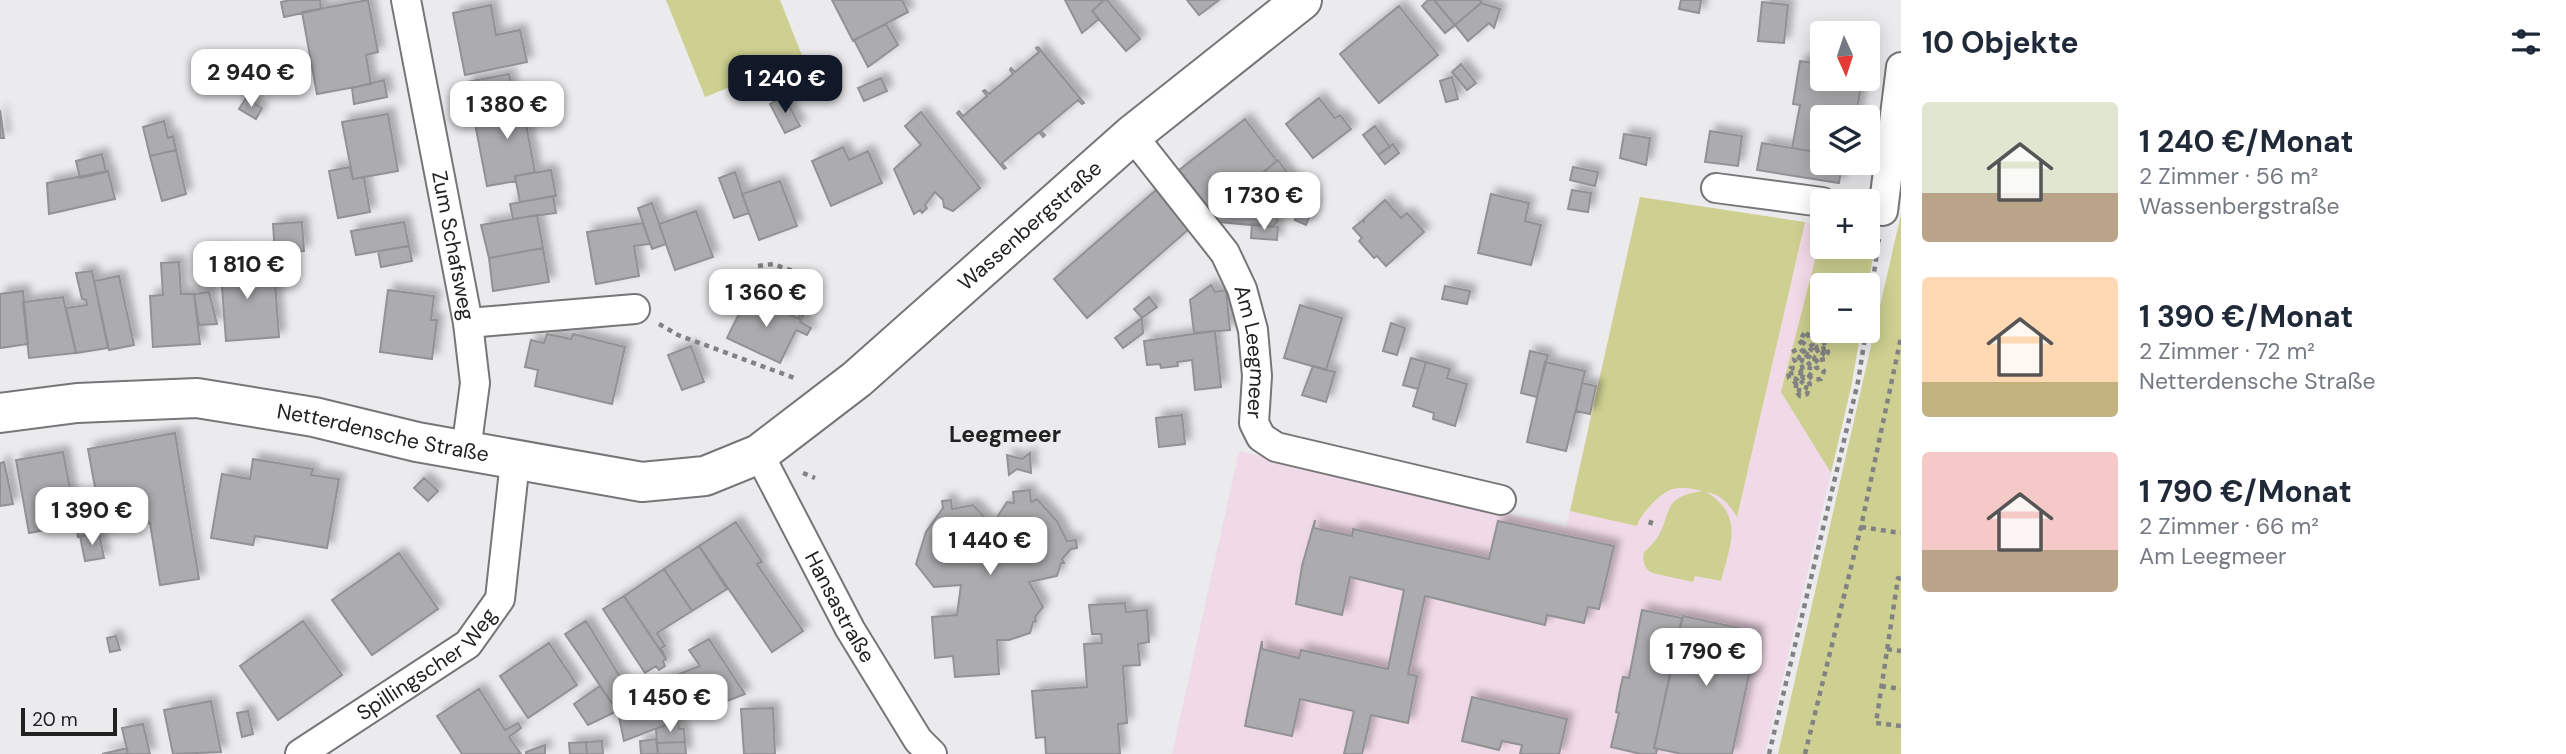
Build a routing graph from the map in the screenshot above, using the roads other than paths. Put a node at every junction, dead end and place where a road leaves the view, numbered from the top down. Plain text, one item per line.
1 (406, 0) edge
2 (1302, 0) edge
3 (1901, 67) edge
4 (1132, 135) junction
5 (1716, 188) dead end
6 (1879, 189) edge
7 (1810, 200) edge
8 (635, 309) road end
9 (468, 323) junction
10 (0, 413) edge
11 (466, 451) junction
12 (759, 454) junction
13 (515, 461) junction
14 (1501, 500) dead end
15 (300, 754) edge
16 (932, 754) edge

1 - 9 street, Zum Schafsweg
2 - 4 street, Wassenbergstraße
3 - 6 street
4 - 12 street, Wassenbergstraße
4 - 14 street, Am Leegmeer
5 - 7 street
8 - 9 street
9 - 11 street, Zum Schafsweg
10 - 11 street, Netterdensche Straße
11 - 13 street, Netterdensche Straße
12 - 13 street, Netterdensche Straße
12 - 16 street, Hansastraße
13 - 15 street, Spillingscher Weg

